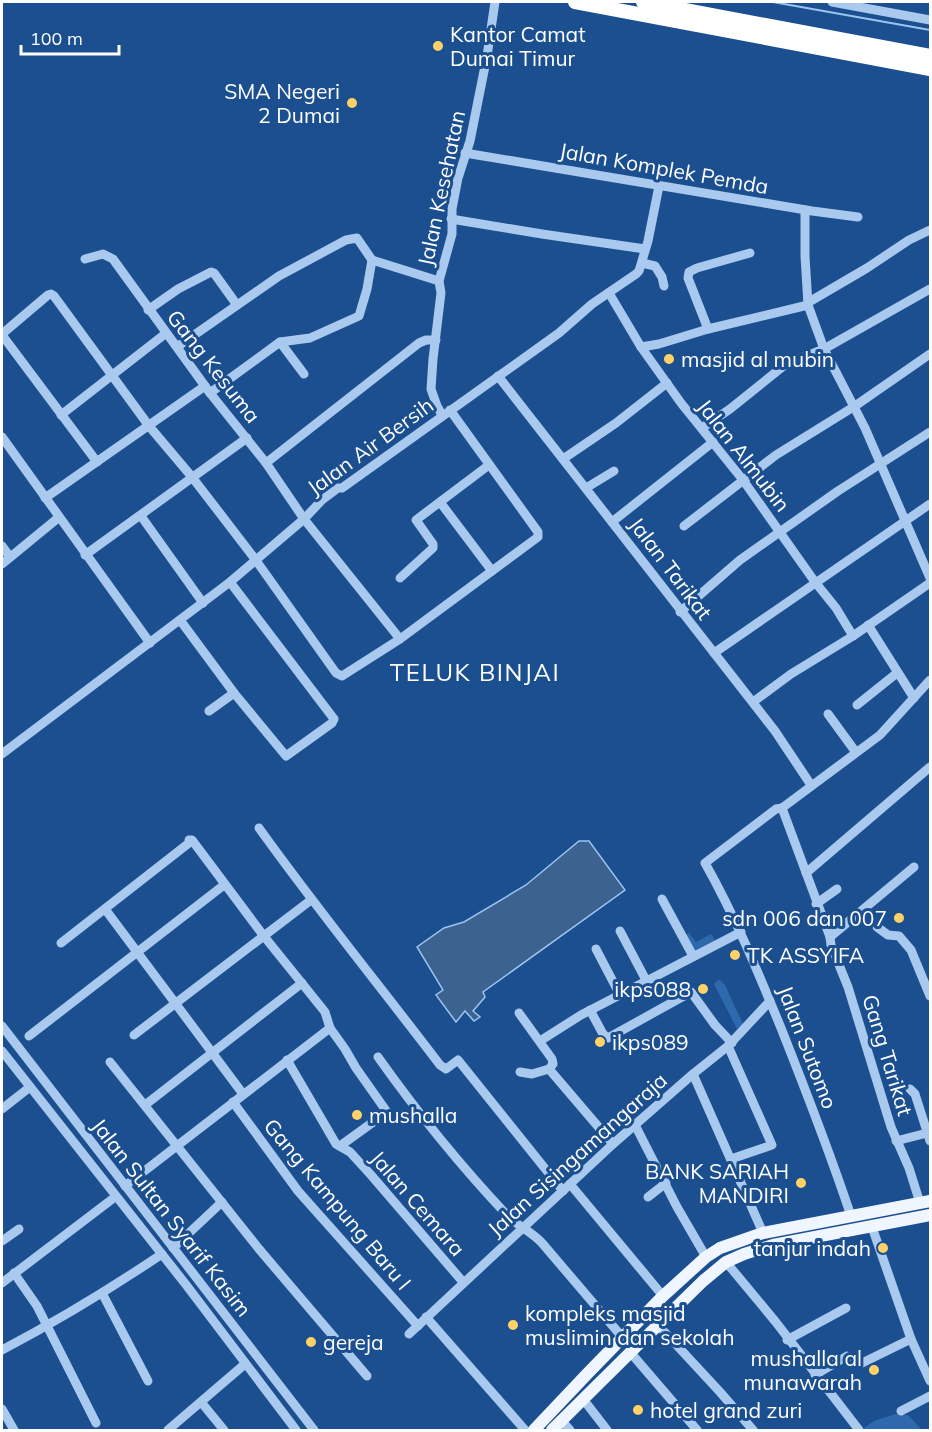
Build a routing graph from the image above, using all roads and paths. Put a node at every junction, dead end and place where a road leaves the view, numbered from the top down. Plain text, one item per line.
1 (495, 2) edge
2 (575, 2) edge
3 (643, 2) edge
4 (832, 2) edge
5 (878, 5) edge
6 (930, 20) edge
7 (772, 32) junction
8 (930, 56) edge
9 (930, 69) edge
10 (465, 153) junction
11 (659, 186) junction
12 (805, 210) junction
13 (858, 216) dead end
14 (452, 219) junction
15 (930, 230) edge
16 (645, 249) junction
17 (750, 253) dead end
18 (85, 259) dead end
19 (372, 260) junction
20 (642, 263) junction
21 (439, 281) junction
22 (664, 286) dead end
23 (930, 289) edge
24 (609, 293) junction
25 (809, 303) junction
26 (237, 305) junction
27 (148, 310) junction
28 (708, 328) junction
29 (165, 333) junction
30 (2, 334) edge
31 (436, 340) junction
32 (280, 342) junction
33 (641, 346) junction
34 (177, 347) junction
35 (824, 348) junction
36 (930, 354) edge
37 (304, 374) dead end
38 (111, 375) junction
39 (498, 376) junction
40 (668, 383) junction
41 (207, 390) junction
42 (855, 405) junction
43 (446, 413) junction
44 (61, 415) junction
45 (149, 426) junction
46 (702, 428) junction
47 (930, 432) edge
48 (247, 438) junction
49 (713, 442) junction
50 (3, 444) edge
51 (563, 459) junction
52 (97, 462) junction
53 (266, 463) junction
54 (880, 464) junction
55 (489, 465) junction
56 (614, 471) dead end
57 (192, 477) junction
58 (743, 480) junction
59 (586, 488) junction
60 (45, 498) junction
61 (440, 502) junction
62 (930, 504) edge
63 (141, 516) junction
64 (58, 518) junction
65 (304, 519) junction
66 (905, 521) junction
67 (612, 522) junction
68 (684, 526) dead end
69 (780, 531) junction
70 (2, 546) edge
71 (85, 555) junction
72 (10, 557) junction
73 (255, 559) junction
74 (2, 564) edge
75 (492, 571) junction
76 (400, 578) dead end
77 (930, 580) edge
78 (230, 582) junction
79 (815, 582) junction
80 (203, 603) junction
81 (680, 612) junction
82 (180, 620) junction
83 (868, 625) junction
84 (853, 636) junction
85 (400, 639) junction
86 (150, 643) junction
87 (714, 653) junction
88 (897, 673) junction
89 (930, 680) edge
90 (234, 693) junction
91 (914, 698) junction
92 (753, 702) junction
93 (857, 705) dead end
94 (209, 711) dead end
95 (828, 714) dead end
96 (855, 751) junction
97 (2, 754) edge
98 (930, 767) edge
99 (808, 788) junction
100 (782, 808) junction
101 (259, 828) dead end
102 (914, 867) dead end
103 (806, 873) junction
104 (224, 885) junction
105 (837, 889) dead end
106 (662, 899) dead end
107 (311, 900) junction
108 (816, 904) junction
109 (105, 909) junction
110 (877, 927) dead end
111 (620, 931) dead end
112 (741, 932) junction
113 (263, 935) junction
114 (830, 937) junction
115 (61, 943) dead end
116 (596, 949) dead end
117 (138, 953) junction
118 (693, 956) junction
119 (302, 982) junction
120 (647, 982) junction
121 (620, 995) junction
122 (930, 996) edge
123 (770, 1001) junction
124 (175, 1003) junction
125 (590, 1010) junction
126 (519, 1013) dead end
127 (2, 1026) edge
128 (330, 1028) junction
129 (134, 1035) dead end
130 (540, 1041) junction
131 (730, 1044) junction
132 (17, 1045) junction
133 (2, 1051) edge
134 (212, 1052) junction
135 (378, 1057) dead end
136 (287, 1060) junction
137 (110, 1062) dead end
138 (549, 1069) junction
139 (520, 1072) dead end
140 (693, 1074) junction
141 (30, 1088) junction
142 (909, 1089) dead end
143 (243, 1094) junction
144 (233, 1102) junction
145 (145, 1105) junction
146 (2, 1109) edge
147 (635, 1125) junction
148 (929, 1137) edge
149 (896, 1141) junction
150 (613, 1144) junction
151 (177, 1145) junction
152 (340, 1146) junction
153 (731, 1159) junction
154 (666, 1183) junction
155 (125, 1186) junction
156 (566, 1188) junction
157 (116, 1197) junction
158 (648, 1197) dead end
159 (222, 1202) junction
160 (925, 1202) edge
161 (930, 1215) edge
162 (851, 1216) junction
163 (523, 1226) junction
164 (872, 1227) junction
165 (19, 1229) dead end
166 (763, 1233) junction
167 (2, 1241) edge
168 (173, 1248) junction
169 (162, 1254) junction
170 (706, 1257) junction
171 (726, 1262) junction
172 (14, 1273) junction
173 (463, 1282) junction
174 (2, 1284) edge
175 (102, 1293) junction
176 (663, 1296) junction
177 (846, 1308) dead end
178 (426, 1317) junction
179 (657, 1325) junction
180 (418, 1326) junction
181 (46, 1327) junction
182 (409, 1334) dead end
183 (623, 1338) junction
184 (911, 1339) junction
185 (787, 1340) junction
186 (2, 1350) edge
187 (630, 1352) junction
188 (246, 1364) junction
189 (815, 1375) junction
190 (368, 1376) dead end
191 (148, 1381) dead end
192 (930, 1381) edge
193 (930, 1396) edge
194 (583, 1399) junction
195 (201, 1402) junction
196 (2, 1409) edge
197 (901, 1411) dead end
198 (561, 1420) junction
199 (96, 1423) dead end
200 (14, 1431) edge
201 (168, 1431) edge
202 (224, 1431) edge
203 (296, 1431) edge
204 (314, 1431) edge
205 (525, 1431) edge
206 (534, 1431) edge
207 (552, 1431) edge
208 (570, 1431) edge
209 (607, 1431) edge
210 (697, 1431) edge
211 (753, 1431) edge
212 (860, 1431) edge

1 - 10 street, Jalan Kesehatan
2 - 7 highway
3 - 7 highway
4 - 5 street
5 - 6 street
7 - 8 highway
7 - 9 highway
10 - 11 street, Jalan Komplek Pemda
10 - 14 street, Jalan Kesehatan
11 - 12 street, Jalan Komplek Pemda
11 - 16 street
12 - 13 street, Jalan Komplek Pemda
12 - 25 street
14 - 16 street
14 - 21 street, Jalan Kesehatan
15 - 25 street
16 - 20 street
17 - 28 street
18 - 27 street, Gang Kesuma
19 - 21 street
19 - 26 street
19 - 32 street
20 - 22 street
20 - 24 street, Jalan Air Bersih
21 - 31 street, Jalan Kesehatan
23 - 35 street
24 - 33 street, Jalan Almubin
24 - 39 street, Jalan Air Bersih
25 - 28 street
25 - 35 street
26 - 27 street
26 - 34 street
27 - 29 street, Gang Kesuma
28 - 33 street
29 - 34 street, Gang Kesuma
29 - 38 street
30 - 38 street
30 - 44 street
31 - 43 street, Jalan Kesehatan
31 - 53 street
32 - 37 street
32 - 41 street
33 - 40 street, Jalan Almubin
34 - 41 street, Gang Kesuma
35 - 42 street
35 - 46 street
36 - 42 street
38 - 44 street
38 - 45 street
39 - 43 street, Jalan Air Bersih
39 - 51 street, Jalan Tarikat
40 - 46 street, Jalan Almubin
40 - 51 street
41 - 45 street
41 - 48 street, Gang Kesuma
42 - 54 street
42 - 58 street
43 - 55 street, Jalan Kesehatan
43 - 65 street, Jalan Air Bersih
44 - 52 street
45 - 52 street
45 - 57 street
46 - 49 street, Jalan Almubin
47 - 54 street
48 - 53 street, Gang Kesuma
48 - 57 street
49 - 58 street, Jalan Almubin
49 - 67 street
50 - 60 street
51 - 59 street, Jalan Tarikat
52 - 60 street
53 - 65 street, Gang Kesuma
54 - 66 street
54 - 69 street
55 - 61 street
55 - 75 street, Jalan Kesehatan
56 - 59 street
57 - 63 street
57 - 73 street
58 - 68 street
58 - 69 street, Jalan Almubin
59 - 67 street, Jalan Tarikat
60 - 64 street
61 - 75 street
61 - 76 street
62 - 66 street
63 - 71 street
63 - 80 street
64 - 71 street
64 - 72 street
65 - 73 street, Jalan Air Bersih
65 - 85 street, Gang Kesuma
66 - 77 street
66 - 79 street
67 - 81 street, Jalan Tarikat
69 - 79 street, Jalan Almubin
69 - 81 street
70 - 72 street
71 - 86 street
72 - 74 street
73 - 78 street, Jalan Air Bersih
73 - 85 street
75 - 85 street
77 - 83 street
78 - 80 street, Jalan Air Bersih
78 - 90 street
79 - 84 street, Jalan Almubin
79 - 87 street
80 - 82 street, Jalan Air Bersih
81 - 87 street, Jalan Tarikat
82 - 86 street, Jalan Air Bersih
82 - 90 street
83 - 84 street
83 - 88 street
84 - 92 street
86 - 97 street, Jalan Air Bersih
87 - 92 street, Jalan Tarikat
88 - 91 street
88 - 93 street
89 - 91 street
90 - 94 street
91 - 96 street
92 - 99 street, Jalan Tarikat
95 - 96 street
96 - 99 street
98 - 103 street
99 - 100 street
100 - 103 street, Gang Tarikat
100 - 112 street, Jalan Sutomo
101 - 107 street
102 - 114 street
103 - 108 street, Gang Tarikat
104 - 109 street
104 - 113 street
104 - 117 street
105 - 108 street
106 - 118 street
107 - 113 street
107 - 156 street
108 - 114 street, Gang Tarikat
109 - 115 street
109 - 117 street
110 - 122 street
111 - 120 street
112 - 118 street
112 - 123 street, Jalan Sutomo
113 - 119 street
113 - 124 street
114 - 149 street, Gang Tarikat
116 - 121 street
117 - 124 street
117 - 132 street
118 - 120 street
119 - 128 street
119 - 134 street
120 - 121 street
121 - 125 street
123 - 131 street, Jalan Sisingamangaraja
123 - 162 street, Jalan Sutomo
124 - 129 street
124 - 134 street
125 - 130 street
125 - 131 street
126 - 130 street
127 - 132 street, Jalan Sultan Syarif Kasim
128 - 136 street
128 - 152 street
130 - 138 street
131 - 140 street, Jalan Sisingamangaraja
131 - 153 street
132 - 155 street, Jalan Sultan Syarif Kasim
133 - 141 street, Jalan Sultan Syarif Kasim
134 - 143 street
134 - 145 street
135 - 163 street
136 - 143 street
136 - 152 street, Jalan Cemara
137 - 145 street
138 - 139 street
138 - 150 street
140 - 147 street, Jalan Sisingamangaraja
140 - 153 street
141 - 146 street
141 - 157 street, Jalan Sultan Syarif Kasim
142 - 148 street
143 - 144 street
144 - 151 street
144 - 180 street, Gang Kampung Baru I
145 - 151 street
147 - 150 street, Jalan Sisingamangaraja
147 - 154 street
148 - 149 street
149 - 160 street, Gang Tarikat
150 - 156 street, Jalan Sisingamangaraja
151 - 155 street
151 - 159 street
152 - 173 street, Jalan Cemara
153 - 166 street
154 - 158 street
154 - 170 street
155 - 168 street, Jalan Sultan Syarif Kasim
156 - 163 street, Jalan Sisingamangaraja
156 - 176 street
157 - 169 street, Jalan Sultan Syarif Kasim
157 - 172 street
159 - 168 street
159 - 190 street
160 - 162 main road
161 - 164 main road
162 - 166 main road
163 - 173 street, Jalan Sisingamangaraja
163 - 183 street
164 - 171 main road
164 - 184 street
165 - 167 street
166 - 170 main road
168 - 204 street, Jalan Sultan Syarif Kasim
169 - 175 street
169 - 188 street, Jalan Sultan Syarif Kasim
170 - 176 main road
171 - 179 main road
171 - 185 street
172 - 174 street
172 - 181 street
173 - 178 street, Jalan Sisingamangaraja
175 - 181 street
175 - 191 street
176 - 183 main road
177 - 185 street
178 - 180 street, Jalan Sisingamangaraja
178 - 205 street
179 - 187 main road
179 - 211 street
180 - 182 street, Jalan Sisingamangaraja
181 - 186 street
181 - 199 street
183 - 206 main road
184 - 189 street
184 - 192 street
185 - 189 street
187 - 194 main road
187 - 210 street
188 - 195 street
188 - 203 street, Jalan Sultan Syarif Kasim
189 - 212 street
193 - 197 street
194 - 198 main road
194 - 209 street
195 - 201 street
195 - 202 street
196 - 200 street
198 - 207 main road
198 - 208 street

